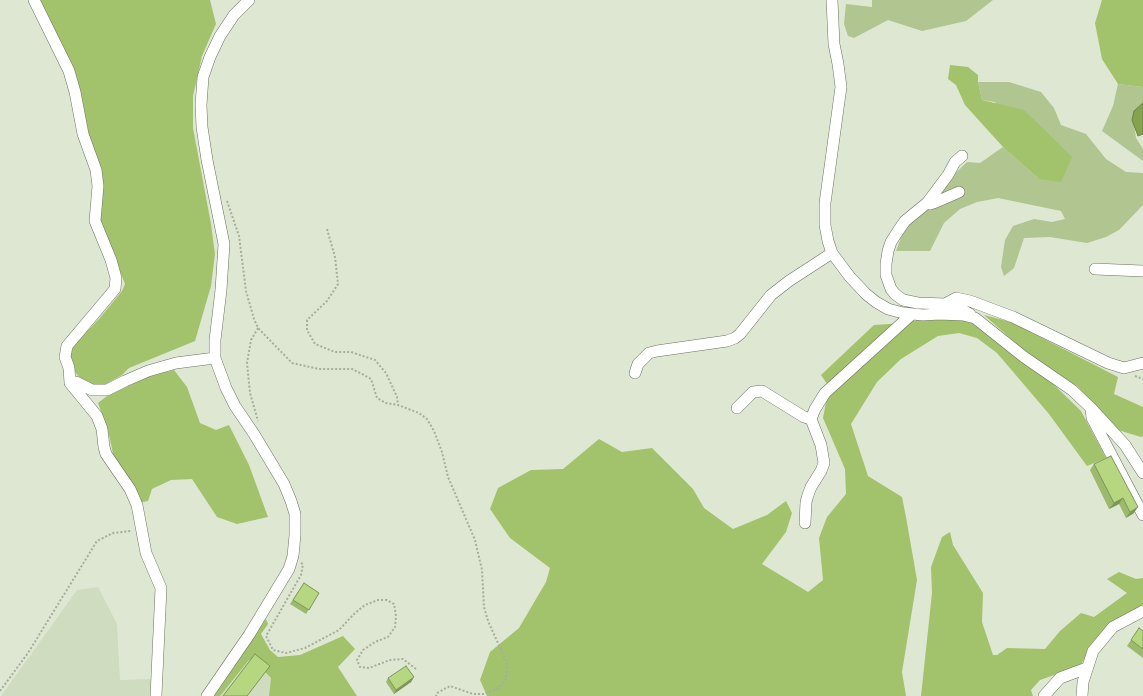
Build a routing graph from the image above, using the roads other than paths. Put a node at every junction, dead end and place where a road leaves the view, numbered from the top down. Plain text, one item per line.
1 (34, 0) edge
2 (249, 0) edge
3 (832, 0) edge
4 (962, 156) dead end
5 (959, 192) dead end
6 (927, 203) junction
7 (832, 253) junction
8 (1095, 269) dead end
9 (1143, 271) edge
10 (945, 304) junction
11 (912, 314) junction
12 (976, 318) junction
13 (215, 358) junction
14 (1143, 362) edge
15 (635, 373) dead end
16 (70, 383) junction
17 (737, 408) dead end
18 (1091, 408) junction
19 (810, 419) junction
20 (1143, 473) edge
21 (1143, 515) edge
22 (805, 523) dead end
23 (1143, 611) edge
24 (1087, 668) junction
25 (156, 696) edge
26 (207, 696) edge
27 (1044, 696) edge
28 (1082, 696) edge

1 - 16 street
2 - 13 street
3 - 7 street
4 - 6 street
5 - 6 street
6 - 10 street
7 - 11 street
7 - 15 street
8 - 9 street
10 - 12 street
10 - 14 street
11 - 12 street
11 - 19 street
12 - 18 street
13 - 16 street
13 - 26 street
16 - 25 street
17 - 19 street
18 - 20 street
18 - 21 street
19 - 22 street
23 - 24 street
24 - 27 street
24 - 28 street

